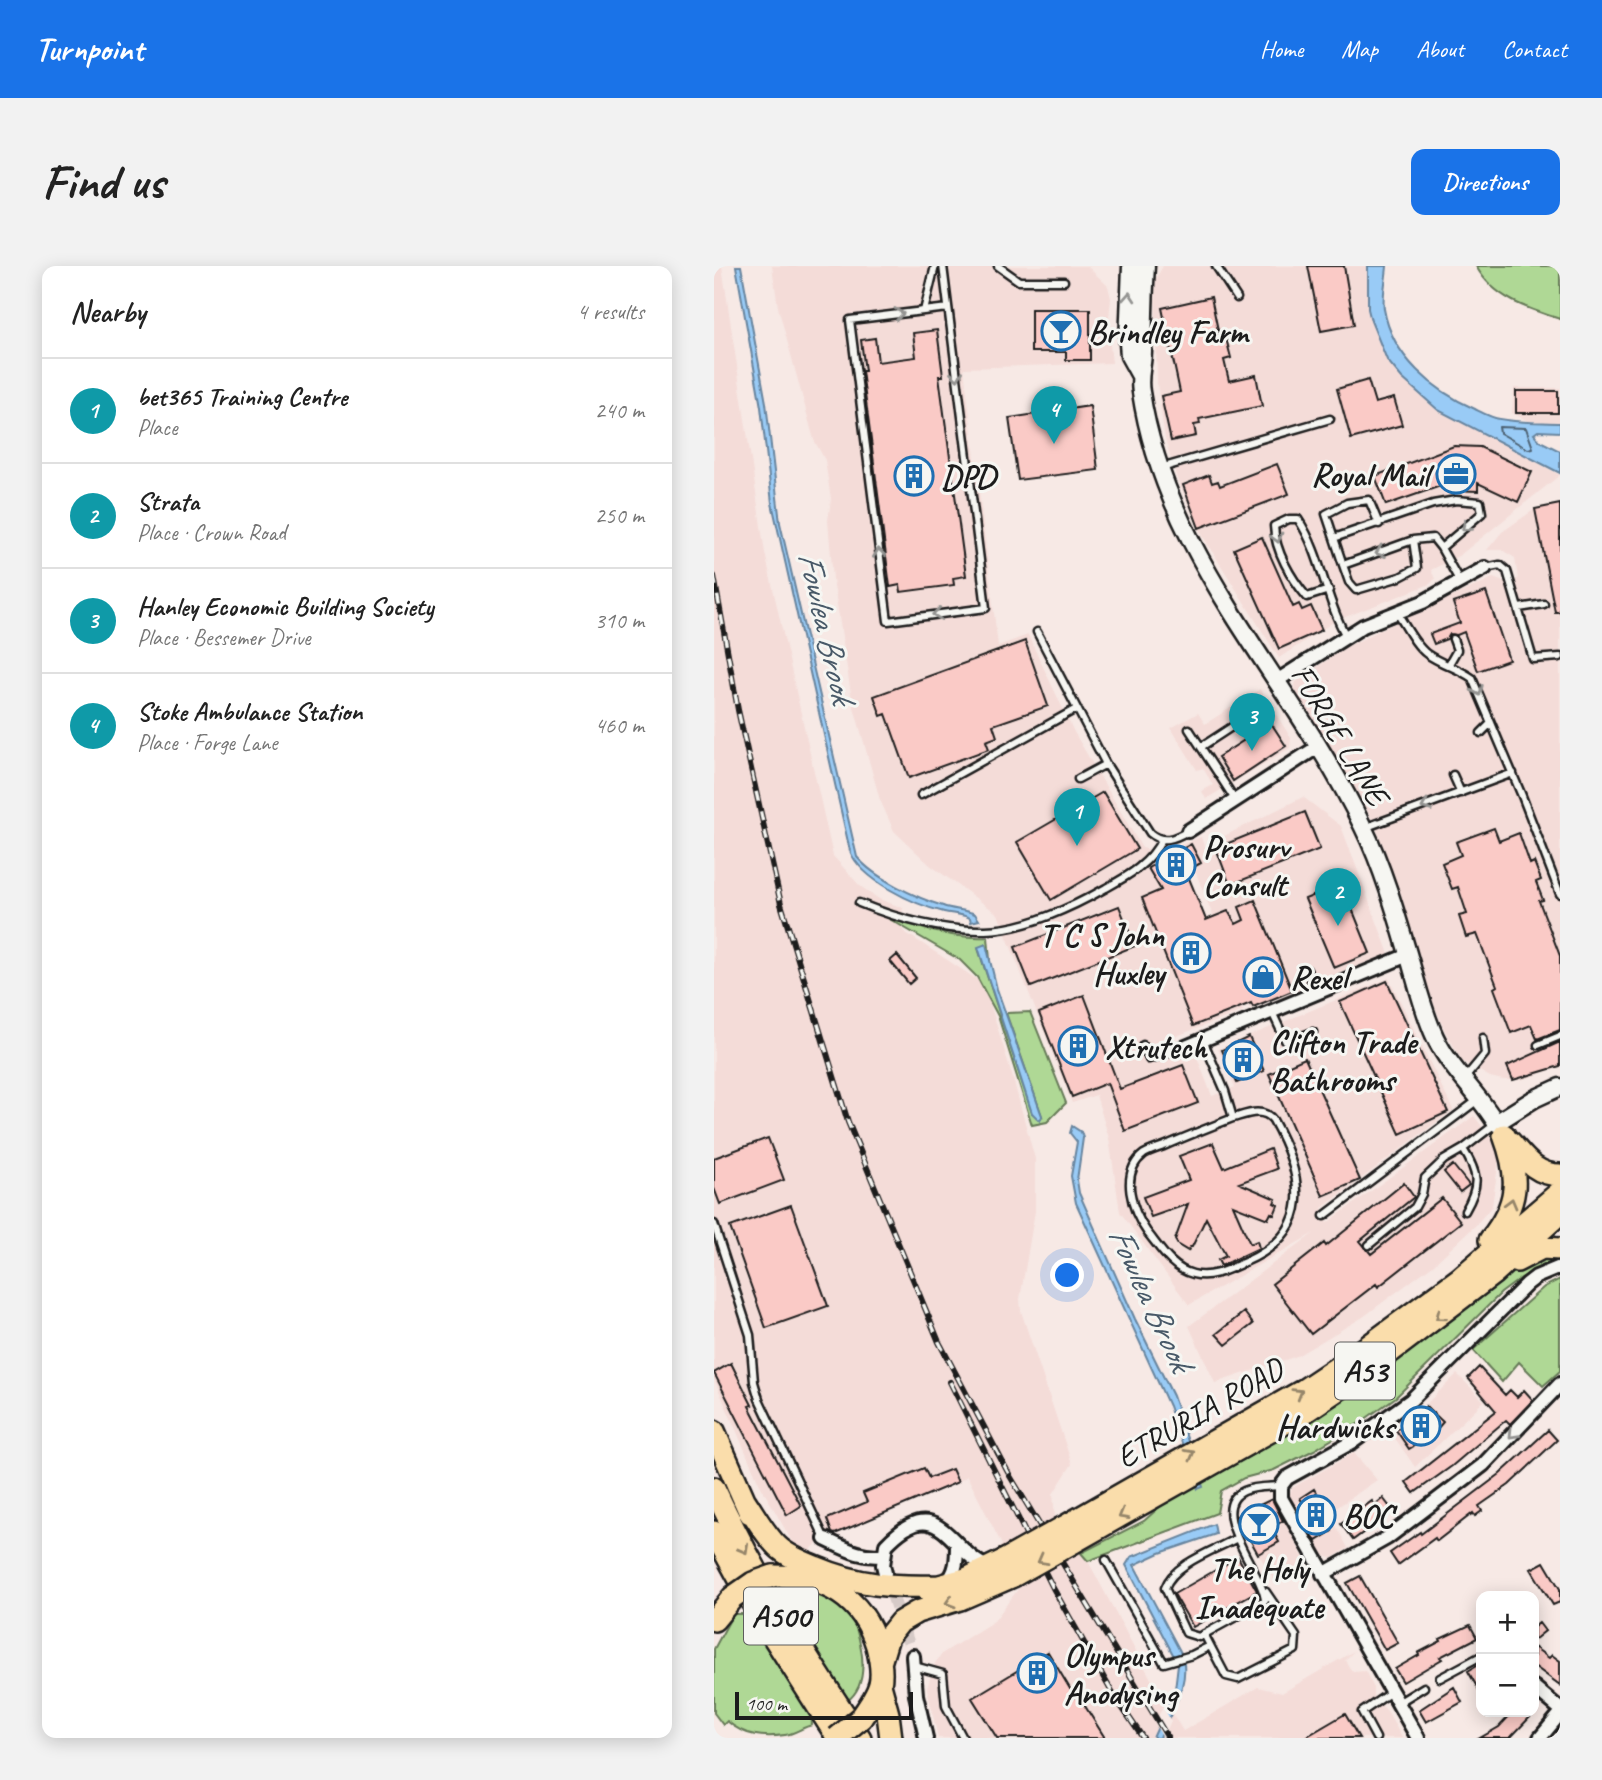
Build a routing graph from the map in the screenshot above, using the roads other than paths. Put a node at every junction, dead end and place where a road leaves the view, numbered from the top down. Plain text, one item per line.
1 (935, 266) edge
2 (943, 266) edge
3 (998, 266) edge
4 (1131, 266) edge
5 (1146, 266) edge
6 (1216, 266) edge
7 (1063, 281) dead end
8 (1237, 298) dead end
9 (948, 308) junction
10 (924, 311) junction
11 (1139, 374) junction
12 (1331, 419) dead end
13 (1159, 468) junction
14 (1379, 524) junction
15 (1334, 538) junction
16 (1413, 540) junction
17 (1441, 548) junction
18 (1343, 565) junction
19 (1485, 568) joint
20 (1460, 582) junction
21 (1329, 590) junction
22 (1544, 604) dead end
23 (1518, 608) junction
24 (1397, 613) junction
25 (1037, 632) dead end
26 (1346, 636) junction
27 (1453, 639) dead end
28 (1560, 657) edge
29 (1449, 664) junction
30 (1275, 682) junction
31 (1076, 709) junction
32 (1253, 713) dead end
33 (1491, 723) junction
34 (1189, 730) dead end
35 (1481, 733) dead end
36 (1319, 746) junction
37 (1201, 747) junction
38 (1106, 764) junction
39 (1513, 773) junction
40 (1453, 775) dead end
41 (1078, 779) dead end
42 (1461, 793) junction
43 (921, 795) dead end
44 (1236, 802) junction
45 (1364, 828) junction
46 (1188, 831) joint
47 (1162, 839) junction
48 (1560, 894) edge
49 (859, 903) dead end
50 (1408, 955) junction
51 (1307, 970) dead end
52 (1316, 994) junction
53 (1272, 1012) junction
54 (1313, 1032) dead end
55 (1560, 1036) edge
56 (1483, 1038) dead end
57 (1203, 1040) junction
58 (1143, 1045) dead end
59 (1538, 1045) dead end
60 (1181, 1049) joint
61 (1464, 1079) junction
62 (1560, 1087) edge
63 (1480, 1098) junction
64 (1233, 1118) junction
65 (1500, 1129) junction
66 (1463, 1149) junction
67 (1560, 1175) edge
68 (1560, 1192) edge
69 (1465, 1211) dead end
70 (1560, 1213) edge
71 (1324, 1216) dead end
72 (714, 1224) edge
73 (1369, 1245) dead end
74 (1560, 1249) edge
75 (1560, 1267) edge
76 (1493, 1273) junction
77 (1459, 1279) junction
78 (1560, 1384) edge
79 (714, 1432) edge
80 (1222, 1447) junction
81 (1281, 1486) junction
82 (714, 1488) edge
83 (714, 1532) edge
84 (1237, 1538) junction
85 (825, 1539) joint
86 (957, 1544) junction
87 (772, 1546) junction
88 (884, 1555) junction
89 (1106, 1560) dead end
90 (1002, 1568) junction
91 (885, 1573) tunnel mouth
92 (1323, 1574) junction
93 (823, 1583) junction
94 (939, 1586) junction
95 (1265, 1590) junction
96 (714, 1620) edge
97 (1204, 1634) junction
98 (1210, 1646) junction
99 (1476, 1659) edge
100 (881, 1660) junction
101 (913, 1661) joint
102 (1440, 1678) dead end
103 (880, 1685) junction
104 (1424, 1687) dead end
105 (1539, 1692) edge
106 (1394, 1698) junction
107 (1560, 1711) edge
108 (861, 1728) edge
109 (890, 1732) edge
110 (837, 1738) edge
111 (926, 1738) edge
112 (963, 1738) edge
113 (1376, 1738) edge
114 (1418, 1738) edge
115 (1540, 1738) edge

1 - 10 lane
2 - 9 lane
3 - 7 lane
11 -> 4 street, FORGE LANE
5 - 11 street, FORGE LANE
6 - 8 lane
9 - 10 lane
9 -> 10 lane
11 - 13 street, FORGE LANE
12 - 13 lane
13 - 30 street, FORGE LANE
14 - 15 lane
14 - 15 lane
14 -> 17 lane
15 - 18 lane
16 - 17 lane
16 -> 18 lane
16 - 18 lane
17 - 20 lane
19 - 20 street
19 - 23 lane
20 - 24 street
21 -> 21 lane
21 - 26 lane
22 - 23 lane
23 - 28 lane
24 - 26 street
24 - 29 lane
25 - 31 lane
26 - 30 street
27 - 29 lane
29 -> 33 lane
30 - 36 street, FORGE LANE
31 - 38 lane
31 - 43 lane
32 - 37 lane
33 - 35 lane
33 - 39 lane
34 - 37 lane
36 - 44 street
36 - 45 street, FORGE LANE
37 - 44 lane
38 - 41 lane
38 - 47 lane
39 - 42 lane
39 - 48 lane
40 - 42 lane
42 -> 45 lane
44 - 46 street
45 - 50 street, FORGE LANE
46 - 47 lane
47 - 49 lane
50 - 52 street
50 - 61 street, FORGE LANE
51 - 52 lane
52 - 53 street
53 - 54 lane
53 - 57 street
55 - 59 lane
56 - 61 lane
57 - 60 street
57 - 64 lane
58 - 60 lane
61 - 63 street, FORGE LANE
62 - 65 street
63 - 65 street, FORGE LANE
63 - 71 lane
64 - 64 lane
65 - 66 lane
65 - 67 highway
77 -> 65 highway
66 - 69 lane
66 - 73 lane
68 - 77 highway, ETRURIA ROAD / A53
70 - 76 highway, ETRURIA ROAD / A53
72 - 85 lane
74 - 76 highway
75 - 81 street
76 -> 80 highway, ETRURIA ROAD / A53
80 -> 77 highway, ETRURIA ROAD / A53
78 -> 92 street
79 - 87 highway
80 - 90 highway, ETRURIA ROAD / A53, bridge
81 - 84 lane
81 - 92 street
82 -> 108 highway, A500
83 - 110 highway, A500
84 - 95 lane
84 - 97 lane
85 - 88 street
86 - 88 street
86 - 90 street
86 - 94 street
87 - 93 highway
87 - 94 highway
88 - 91 street
89 - 98 lane
90 - 94 highway, ETRURIA ROAD / A53
90 -> 100 highway, ETRURIA ROAD / A53
92 - 106 street
93 - 94 highway, ETRURIA ROAD / A53
93 - 96 highway, A53, bridge
93 - 100 highway, A53
95 - 97 lane
95 - 98 lane
97 - 98 lane
99 - 102 lane
100 - 103 highway, A53
101 - 111 street
101 - 112 lane
103 - 108 highway, A53
103 - 109 highway
104 - 106 lane
105 - 107 street
106 - 113 lane
106 - 114 street
107 - 115 street
108 - 110 highway, A53, bridge

